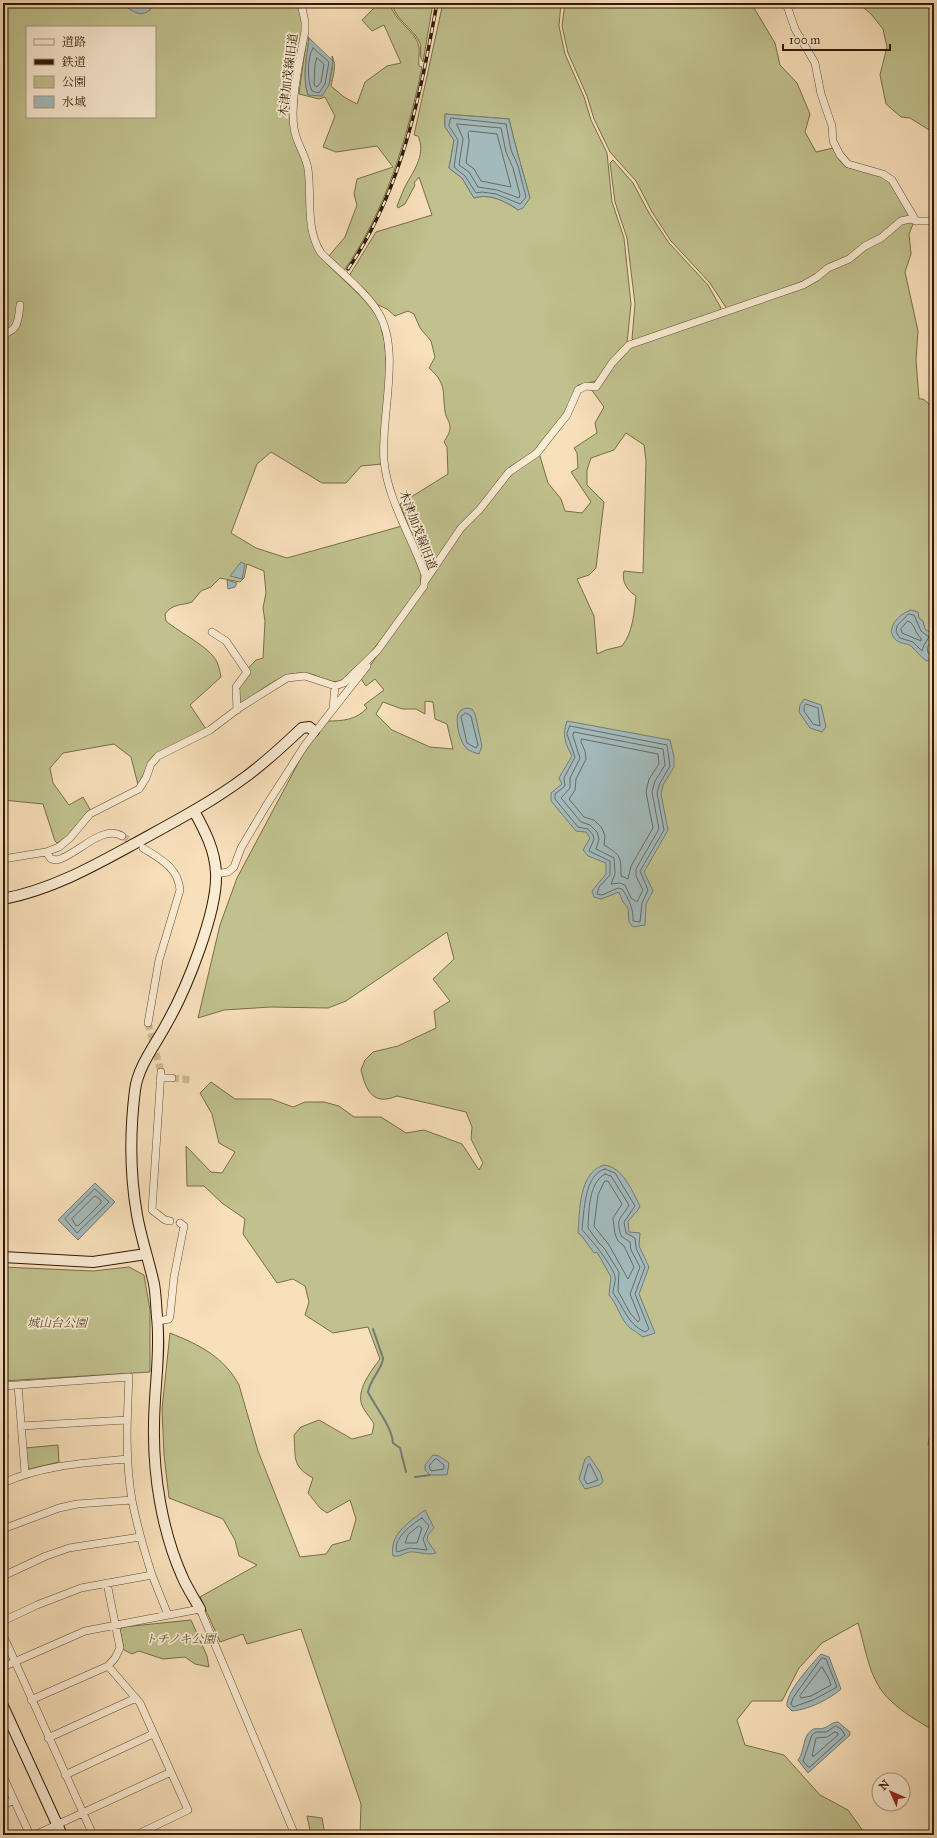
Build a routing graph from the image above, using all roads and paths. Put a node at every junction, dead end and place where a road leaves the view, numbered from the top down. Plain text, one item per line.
1 (301, 3) edge
2 (786, 3) edge
3 (916, 221) junction
4 (934, 221) edge
5 (20, 305) dead end
6 (3, 334) edge
7 (425, 581) junction
8 (212, 632) dead end
9 (377, 651) junction
10 (335, 686) junction
11 (333, 708) junction
12 (237, 710) junction
13 (314, 731) junction
14 (194, 811) junction
15 (122, 836) tunnel mouth
16 (142, 848) tunnel mouth
17 (46, 852) junction
18 (3, 859) edge
19 (216, 874) junction
20 (3, 899) edge
21 (148, 1023) tunnel mouth
22 (172, 1078) tunnel mouth
23 (170, 1221) dead end
24 (180, 1223) dead end
25 (146, 1254) junction
26 (3, 1257) edge
27 (158, 1321) junction
28 (18, 1385) junction
29 (3, 1386) edge
30 (127, 1420) junction
31 (21, 1426) junction
32 (128, 1459) junction
33 (24, 1474) junction
34 (3, 1483) edge
35 (132, 1500) junction
36 (3, 1529) edge
37 (140, 1537) junction
38 (152, 1575) junction
39 (3, 1576) edge
40 (107, 1583) junction
41 (200, 1609) junction
42 (168, 1615) junction
43 (3, 1621) edge
44 (116, 1624) junction
45 (3, 1635) edge
46 (14, 1662) junction
47 (108, 1666) junction
48 (3, 1667) edge
49 (136, 1698) junction
50 (31, 1700) junction
51 (3, 1706) edge
52 (153, 1734) junction
53 (48, 1738) junction
54 (171, 1772) junction
55 (65, 1775) junction
56 (3, 1776) edge
57 (14, 1800) junction
58 (3, 1805) edge
59 (83, 1813) junction
60 (57, 1825) junction
61 (30, 1835) edge
62 (35, 1835) edge
63 (62, 1835) edge
64 (93, 1835) edge
65 (136, 1835) edge
66 (295, 1835) edge

1 - 7 street, 木津加茂線旧道
2 - 3 street
3 - 4 street
3 - 7 street
5 - 6 street
7 - 9 street, 木津加茂線旧道
8 - 12 street
9 - 10 street, 木津加茂線旧道
9 - 11 street
10 - 11 street
10 - 12 street
11 - 13 street
12 - 17 street
13 - 14 street
13 - 19 street
14 - 19 street
14 - 20 street
15 - 17 street
16 - 21 street
17 - 18 street
19 - 25 street
22 - 23 street
24 - 27 street
25 - 26 street
25 - 27 street
27 - 41 street
28 - 29 street
28 - 30 street
28 - 31 street
30 - 31 street
30 - 32 street
31 - 33 street
32 - 33 street
32 - 35 street
33 - 34 street
35 - 36 street
35 - 37 street
37 - 38 street
37 - 39 street
38 - 40 street
38 - 42 street
40 - 43 street
40 - 44 street
41 - 42 street
41 - 66 street
42 - 44 street
44 - 46 street
44 - 47 street
45 - 46 street
46 - 48 street
46 - 50 street
47 - 49 street
47 - 50 street
49 - 52 street
49 - 53 street
50 - 53 street
51 - 60 street
52 - 54 street
52 - 55 street
53 - 55 street
54 - 59 street
54 - 65 street
55 - 59 street
56 - 57 street
57 - 58 street
57 - 61 street
59 - 60 street
59 - 64 street
60 - 62 street
60 - 63 street

